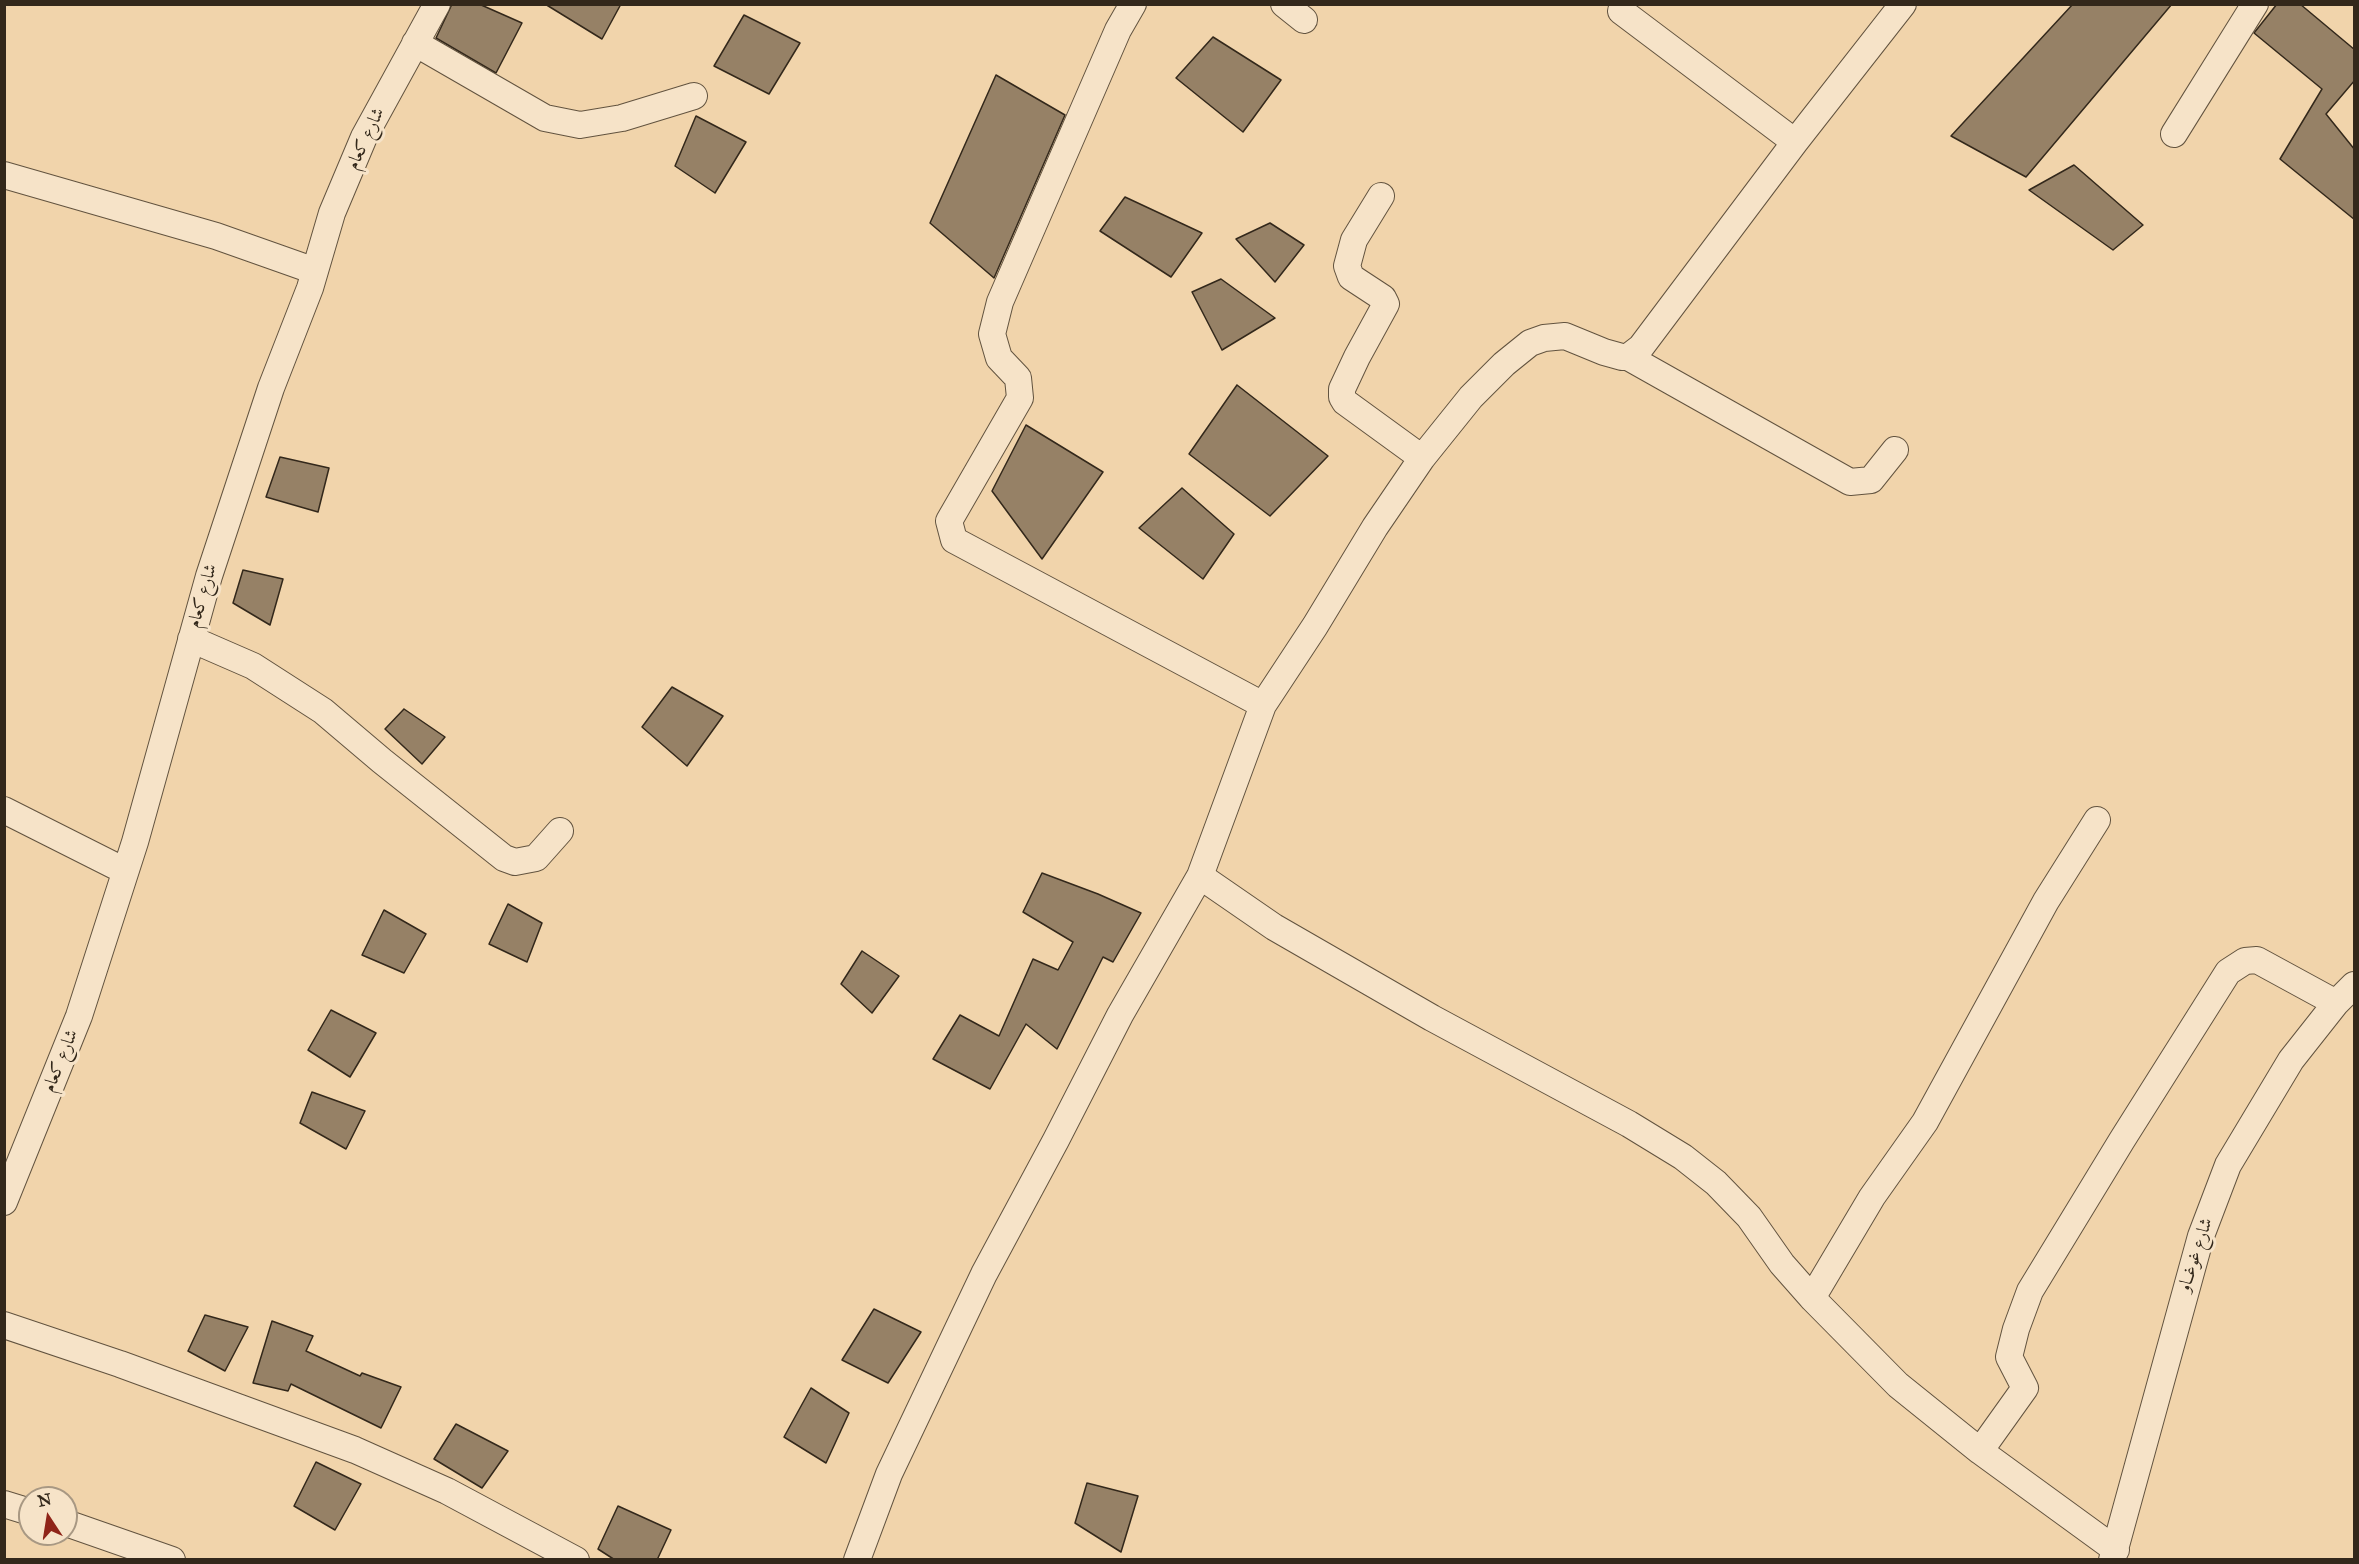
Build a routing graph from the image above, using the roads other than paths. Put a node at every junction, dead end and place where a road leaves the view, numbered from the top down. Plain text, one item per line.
1 (437, 4) edge
2 (1133, 4) edge
3 (1284, 4) edge
4 (1903, 4) edge
5 (2255, 4) edge
6 (1621, 11) dead end
7 (1304, 20) dead end
8 (415, 43) junction
9 (694, 96) dead end
10 (2174, 134) dead end
11 (1795, 142) junction
12 (4, 175) edge
13 (1381, 196) dead end
14 (315, 271) junction
15 (1628, 357) junction
16 (1895, 450) dead end
17 (1422, 458) junction
18 (191, 639) junction
19 (1263, 705) junction
20 (4, 810) edge
21 (2097, 820) dead end
22 (560, 831) dead end
23 (125, 871) junction
24 (1200, 876) junction
25 (2355, 985) edge
26 (2336, 1003) junction
27 (4, 1202) edge
28 (1812, 1299) junction
29 (4, 1325) edge
30 (1980, 1451) junction
31 (78, 1527) edge
32 (2114, 1555) edge
33 (172, 1560) edge
34 (576, 1560) edge
35 (857, 1560) edge

1 - 8 street, شارع كعام
2 - 19 street
3 - 7 street
4 - 11 street
5 - 10 street
6 - 11 street
8 - 9 street
8 - 14 street, شارع كعام
11 - 15 street
12 - 14 street
13 - 17 street
14 - 18 street, شارع كعام
15 - 16 street
15 - 17 street
17 - 19 street
18 - 22 street
18 - 23 street, شارع كعام
19 - 24 street
20 - 23 street
21 - 28 street
23 - 27 street, شارع كعام
24 - 28 street
24 - 35 street
25 - 26 street, شارع غوغــاو
26 - 30 street
26 - 32 street, شارع غوغــاو
28 - 30 street
29 - 34 street
30 - 32 street
31 - 33 street

